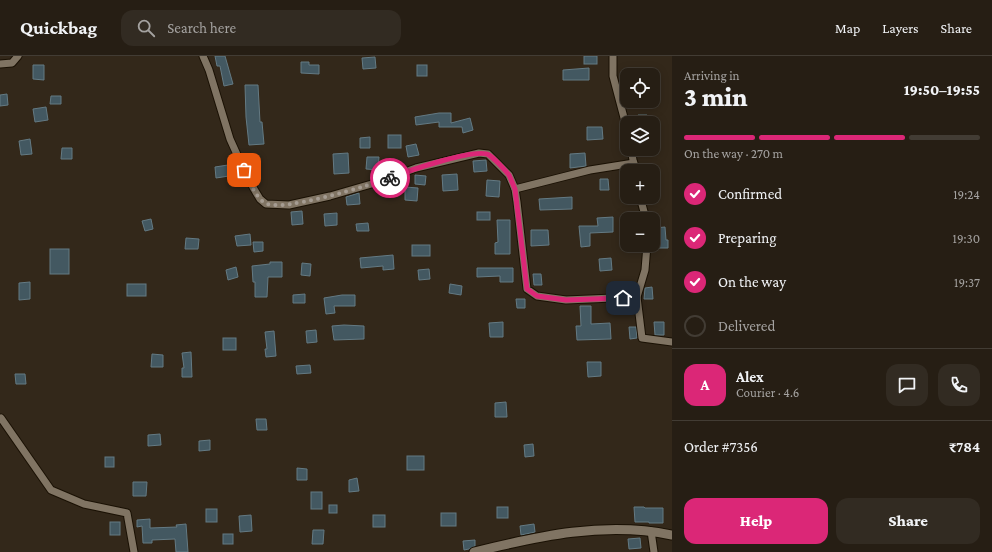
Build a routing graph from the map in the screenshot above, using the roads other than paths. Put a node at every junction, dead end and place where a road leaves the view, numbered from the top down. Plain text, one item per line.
1 (18, 56) edge
2 (203, 56) edge
3 (613, 56) edge
4 (0, 64) edge
5 (624, 116) edge
6 (620, 168) edge
7 (515, 189) junction
8 (646, 252) edge
9 (638, 298) junction
10 (672, 342) edge
11 (1, 418) edge
12 (651, 531) junction
13 (672, 535) edge
14 (134, 552) edge
15 (474, 552) edge
16 (654, 552) edge

1 - 4 street
2 - 7 street
3 - 5 street
6 - 7 street
7 - 9 street
8 - 9 street
9 - 10 street
11 - 14 street
12 - 13 street
12 - 15 street
12 - 16 street

